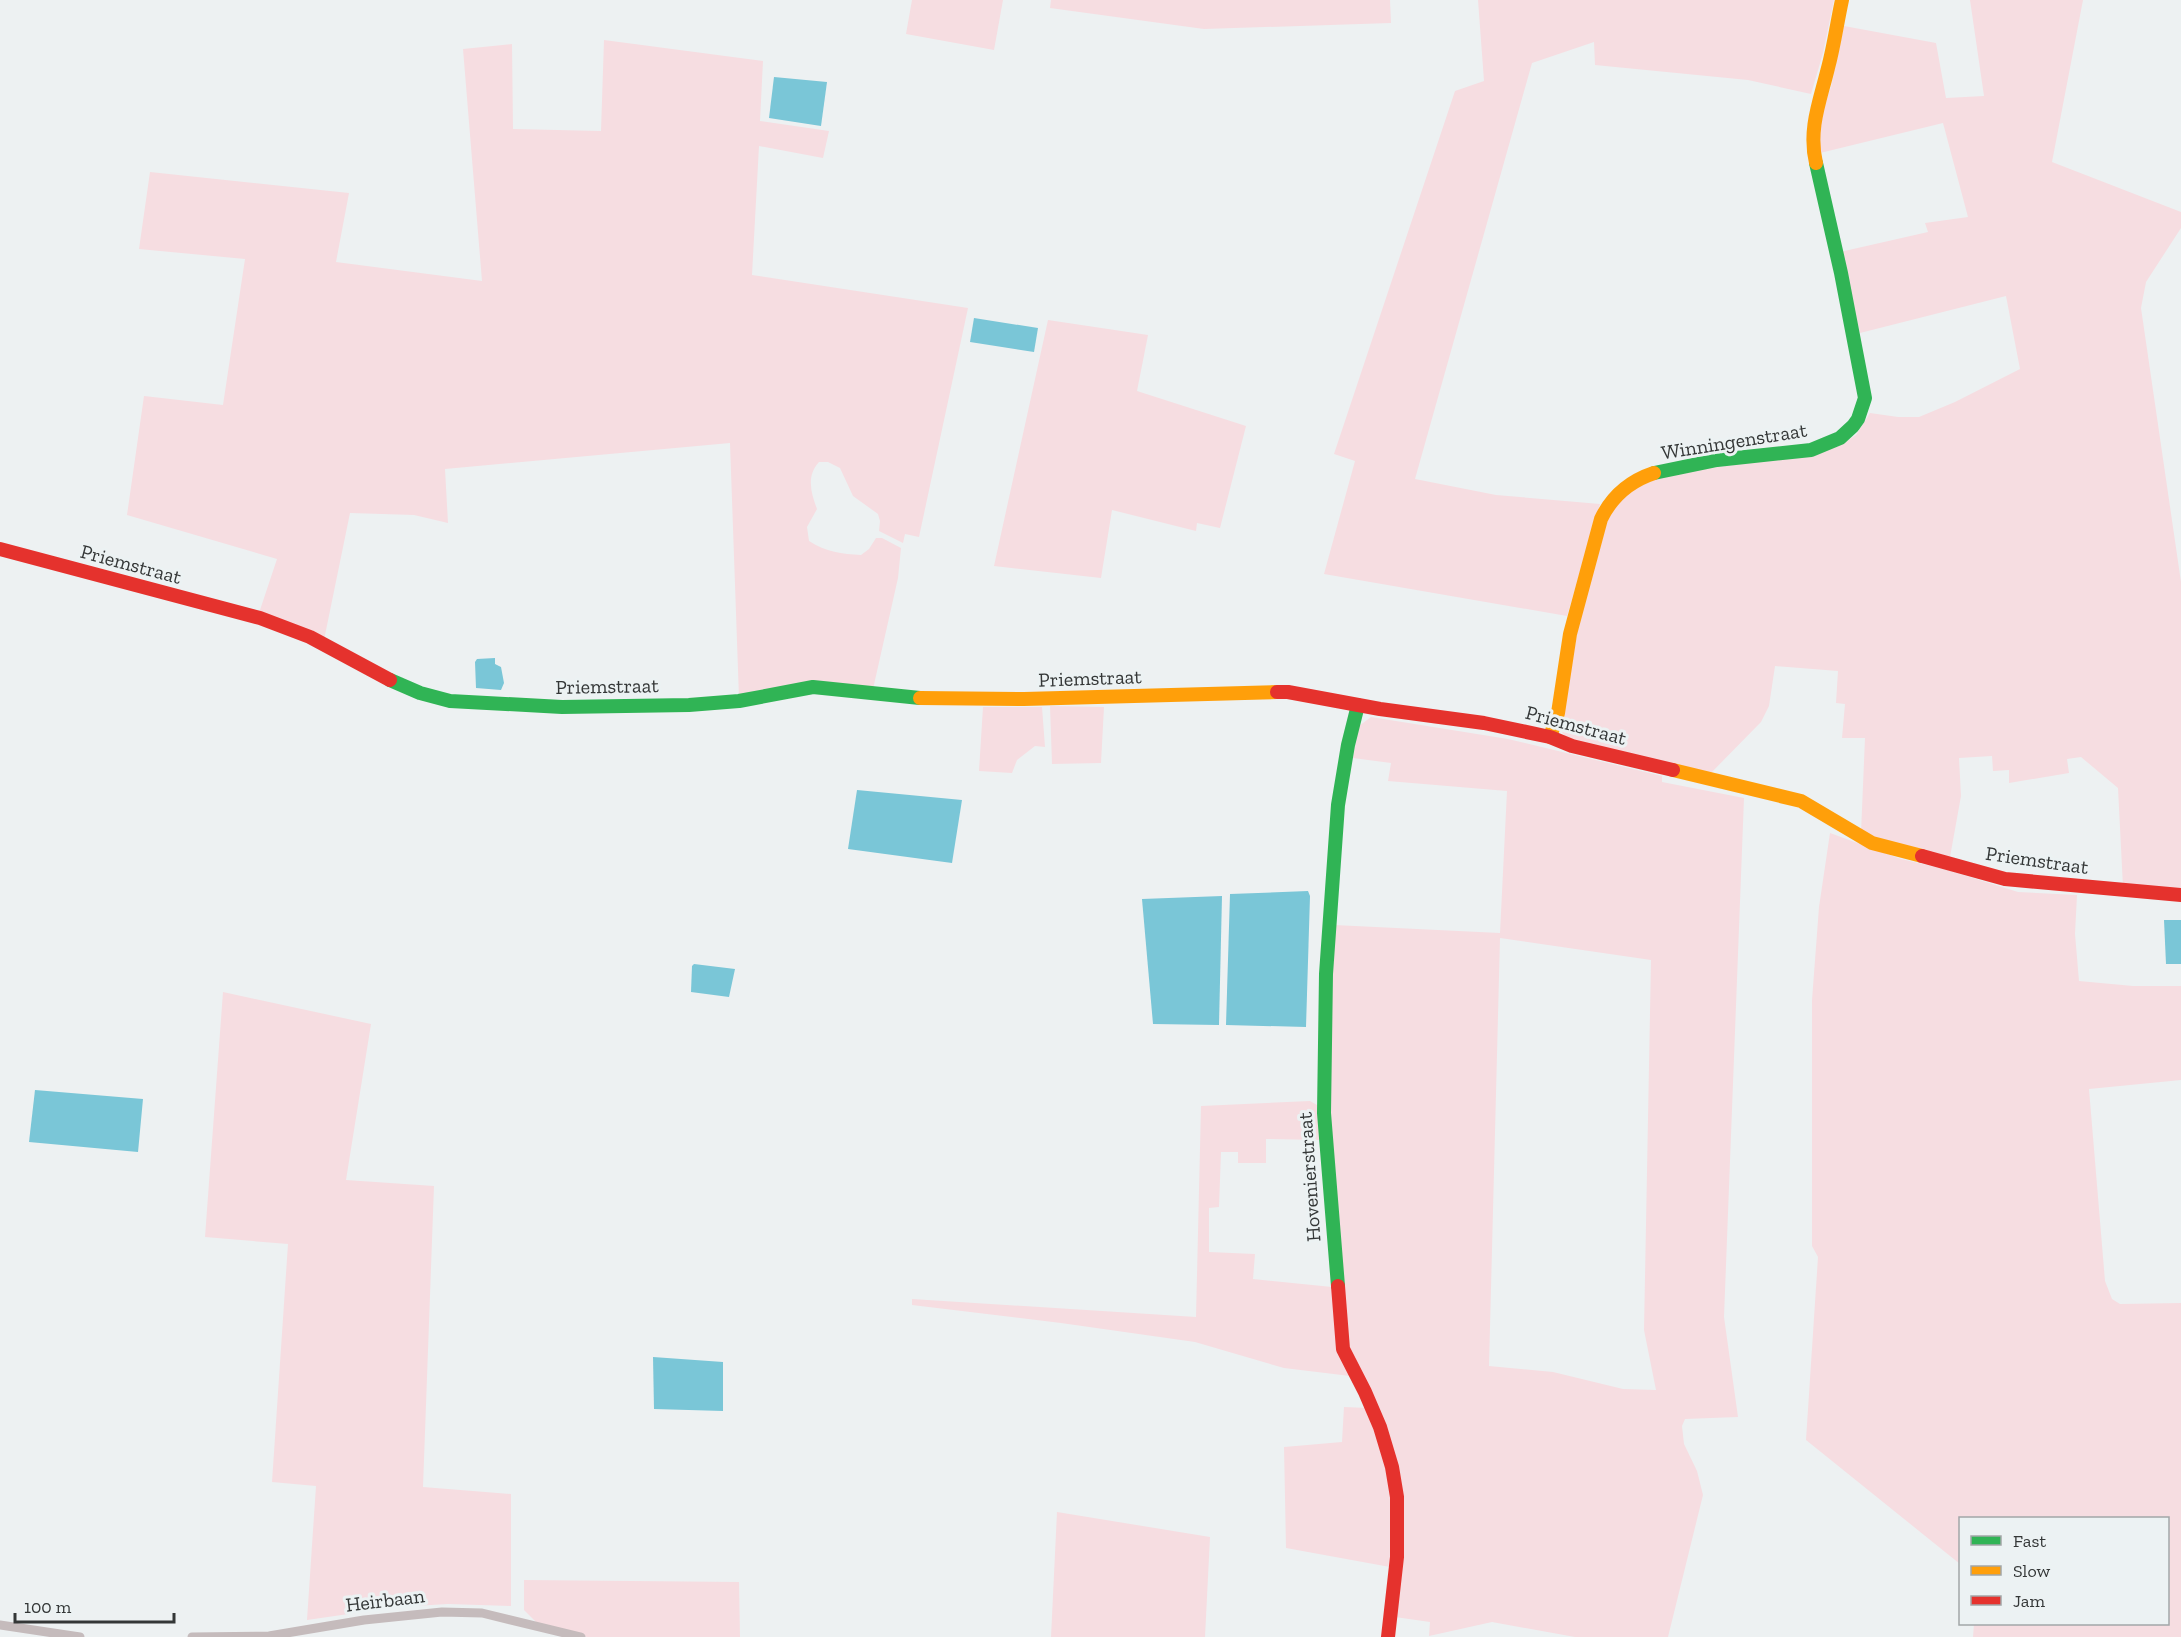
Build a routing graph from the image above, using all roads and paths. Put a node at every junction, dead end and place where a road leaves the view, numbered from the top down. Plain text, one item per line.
1 (1842, 0) edge
2 (0, 549) edge
3 (1358, 705) junction
4 (1550, 737) junction
5 (2181, 895) edge
6 (0, 1625) edge
7 (80, 1637) edge
8 (192, 1637) edge
9 (581, 1637) edge
10 (1388, 1637) edge

1 - 4 street, Winningenstraat
2 - 3 street, Priemstraat
3 - 4 street, Priemstraat
3 - 10 street, Hovenierstraat
4 - 5 street, Priemstraat
6 - 7 street
8 - 9 street, Heirbaan

